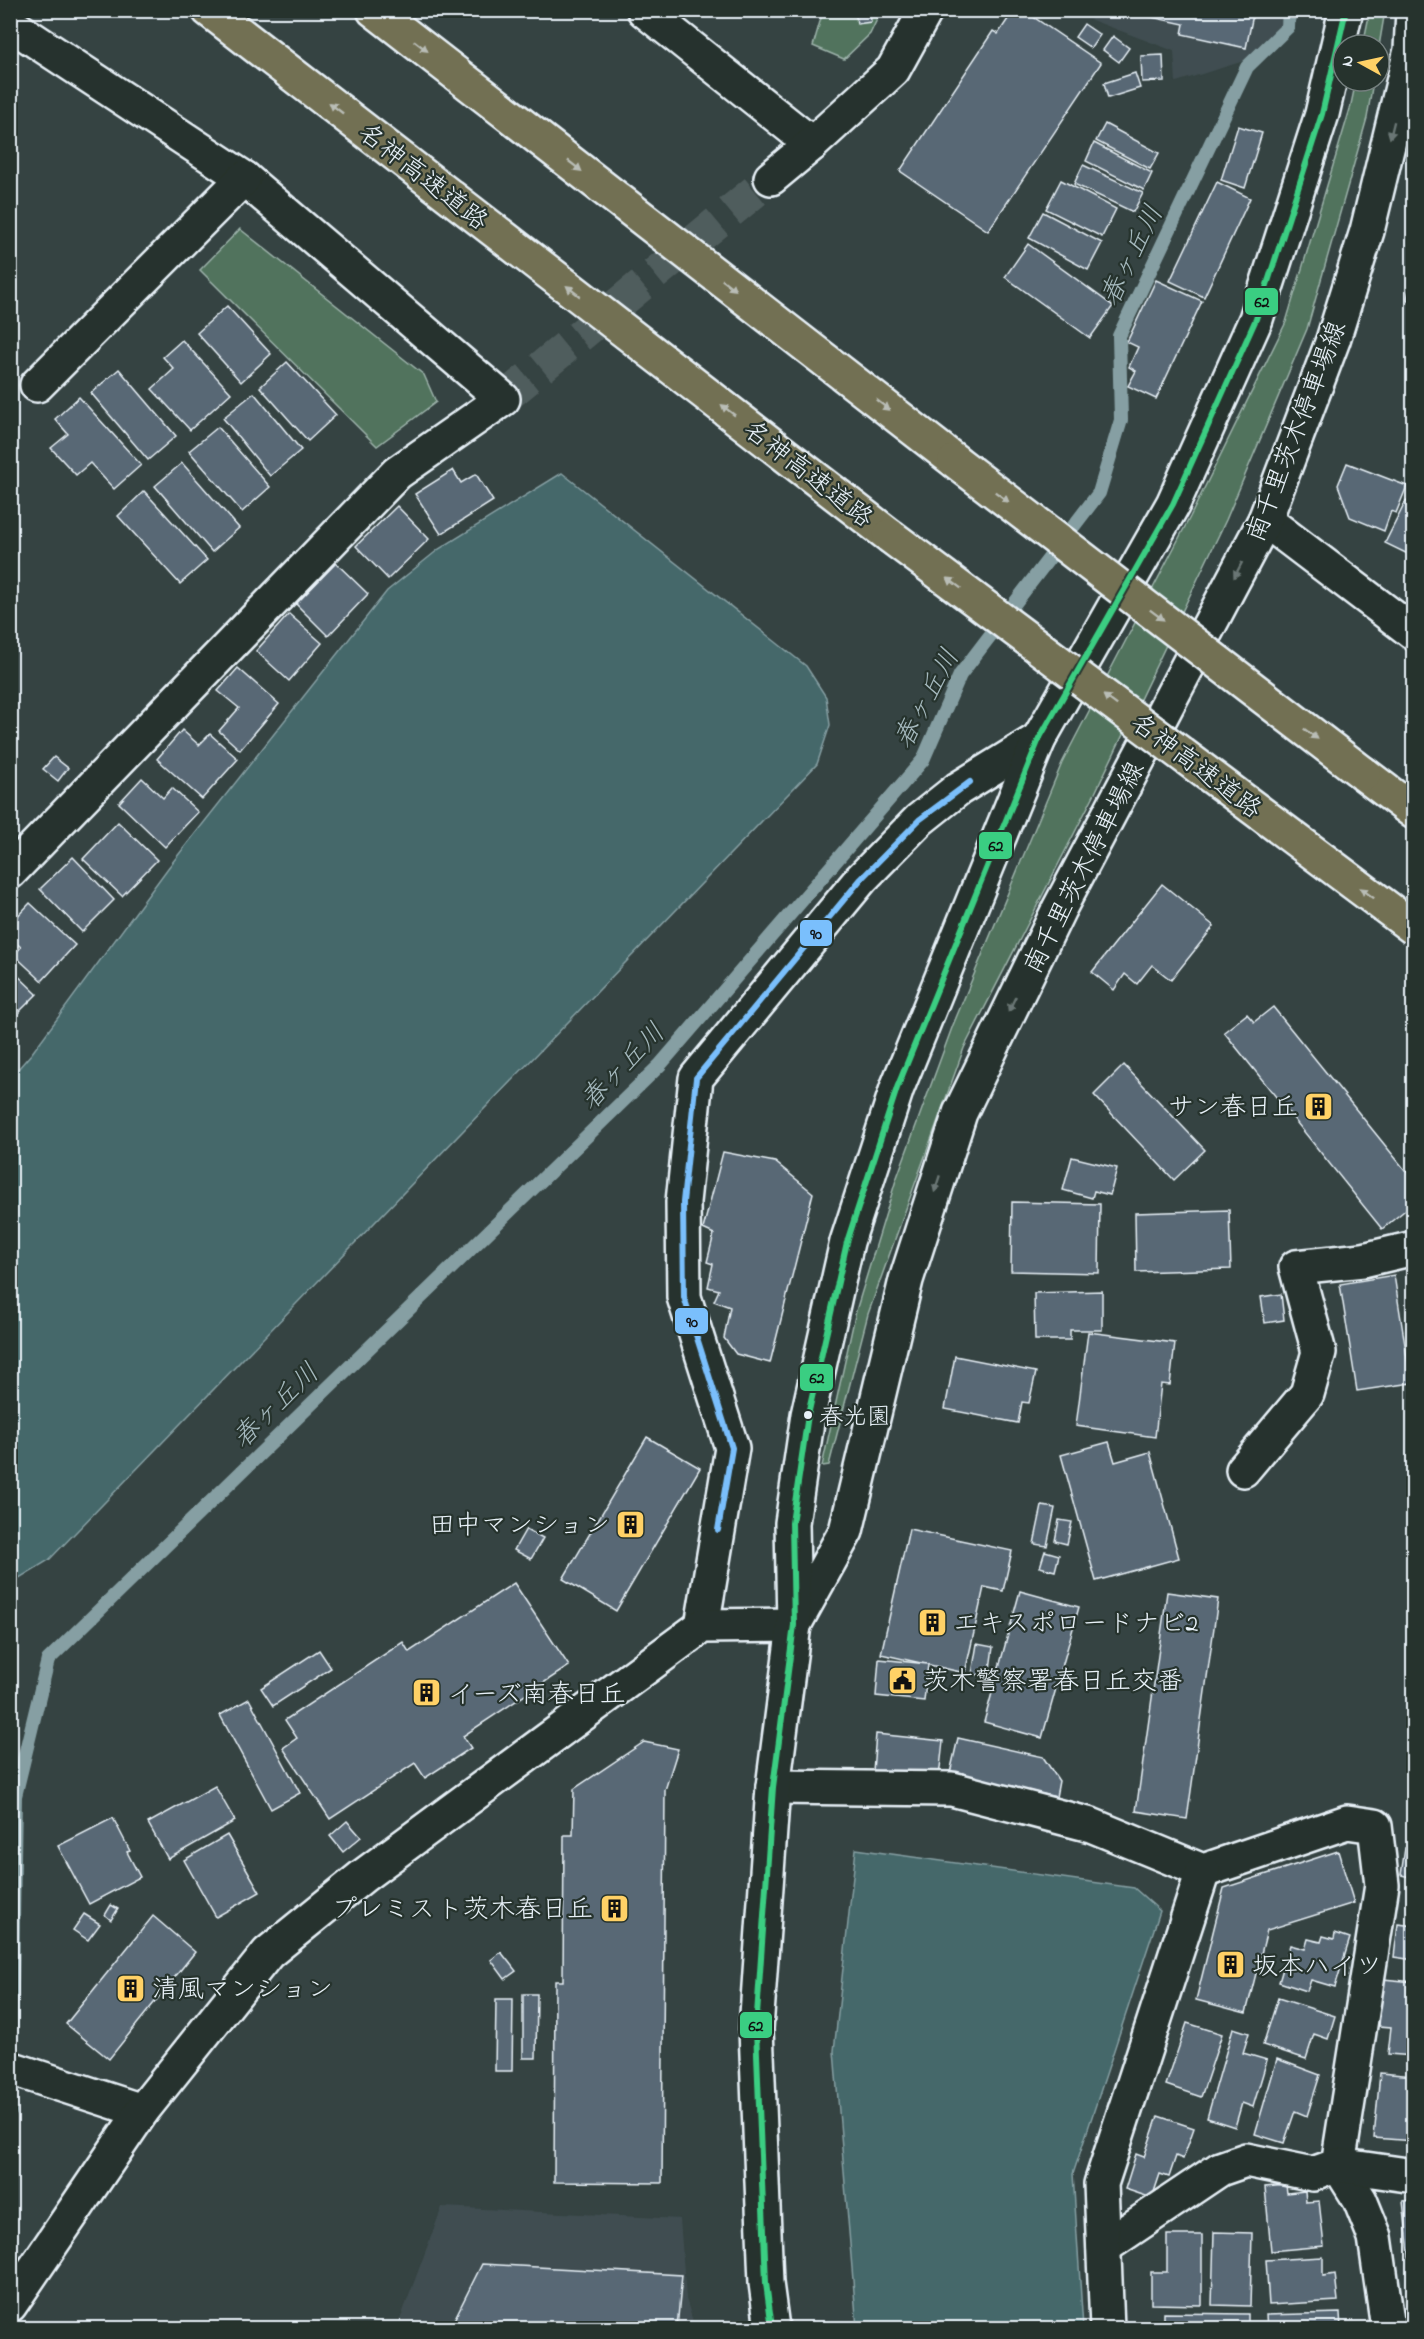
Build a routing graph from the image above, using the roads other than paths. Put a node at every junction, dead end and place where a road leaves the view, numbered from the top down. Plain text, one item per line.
1 (209, 10) edge
2 (374, 10) edge
3 (644, 10) edge
4 (926, 10) edge
5 (1346, 10) edge
6 (1413, 10) edge
7 (10, 24) edge
8 (812, 144) junction
9 (244, 178) junction
10 (771, 178) tunnel mouth
11 (37, 385) dead end
12 (1264, 520) junction
13 (1413, 633) edge
14 (1039, 739) junction
15 (1364, 774) junction
16 (1413, 806) edge
17 (1413, 812) edge
18 (10, 872) edge
19 (1413, 928) edge
20 (1413, 1248) edge
21 (1243, 1470) dead end
22 (794, 1625) junction
23 (702, 1626) junction
24 (773, 1787) junction
25 (1203, 1871) junction
26 (10, 2068) edge
27 (142, 2111) junction
28 (1338, 2165) junction
29 (1413, 2176) edge
30 (1104, 2247) junction
31 (10, 2305) edge
32 (772, 2328) edge
33 (1107, 2328) edge
34 (1388, 2328) edge

19 -> 1 highway, 名神高速道路, bridge
2 -> 15 highway, bridge
3 - 8 street
4 - 8 street
5 - 14 street, 南千里茨木停車場線
6 -> 12 street, 南千里茨木停車場線
7 - 9 street
8 - 10 street
9 - 11 street
9 - 18 street
12 - 13 street
12 -> 22 street, 南千里茨木停車場線
14 - 22 street, 南千里茨木停車場線
14 - 23 street
15 - 16 highway
15 - 17 highway
20 - 21 street
22 - 23 street
22 - 24 street, 南千里茨木停車場線
23 - 27 street
24 - 25 street
24 - 32 street, 南千里茨木停車場線
25 - 28 street
25 - 30 street
26 - 27 street
27 - 31 street
28 - 29 street
28 - 30 street
28 - 34 street
30 - 33 street

